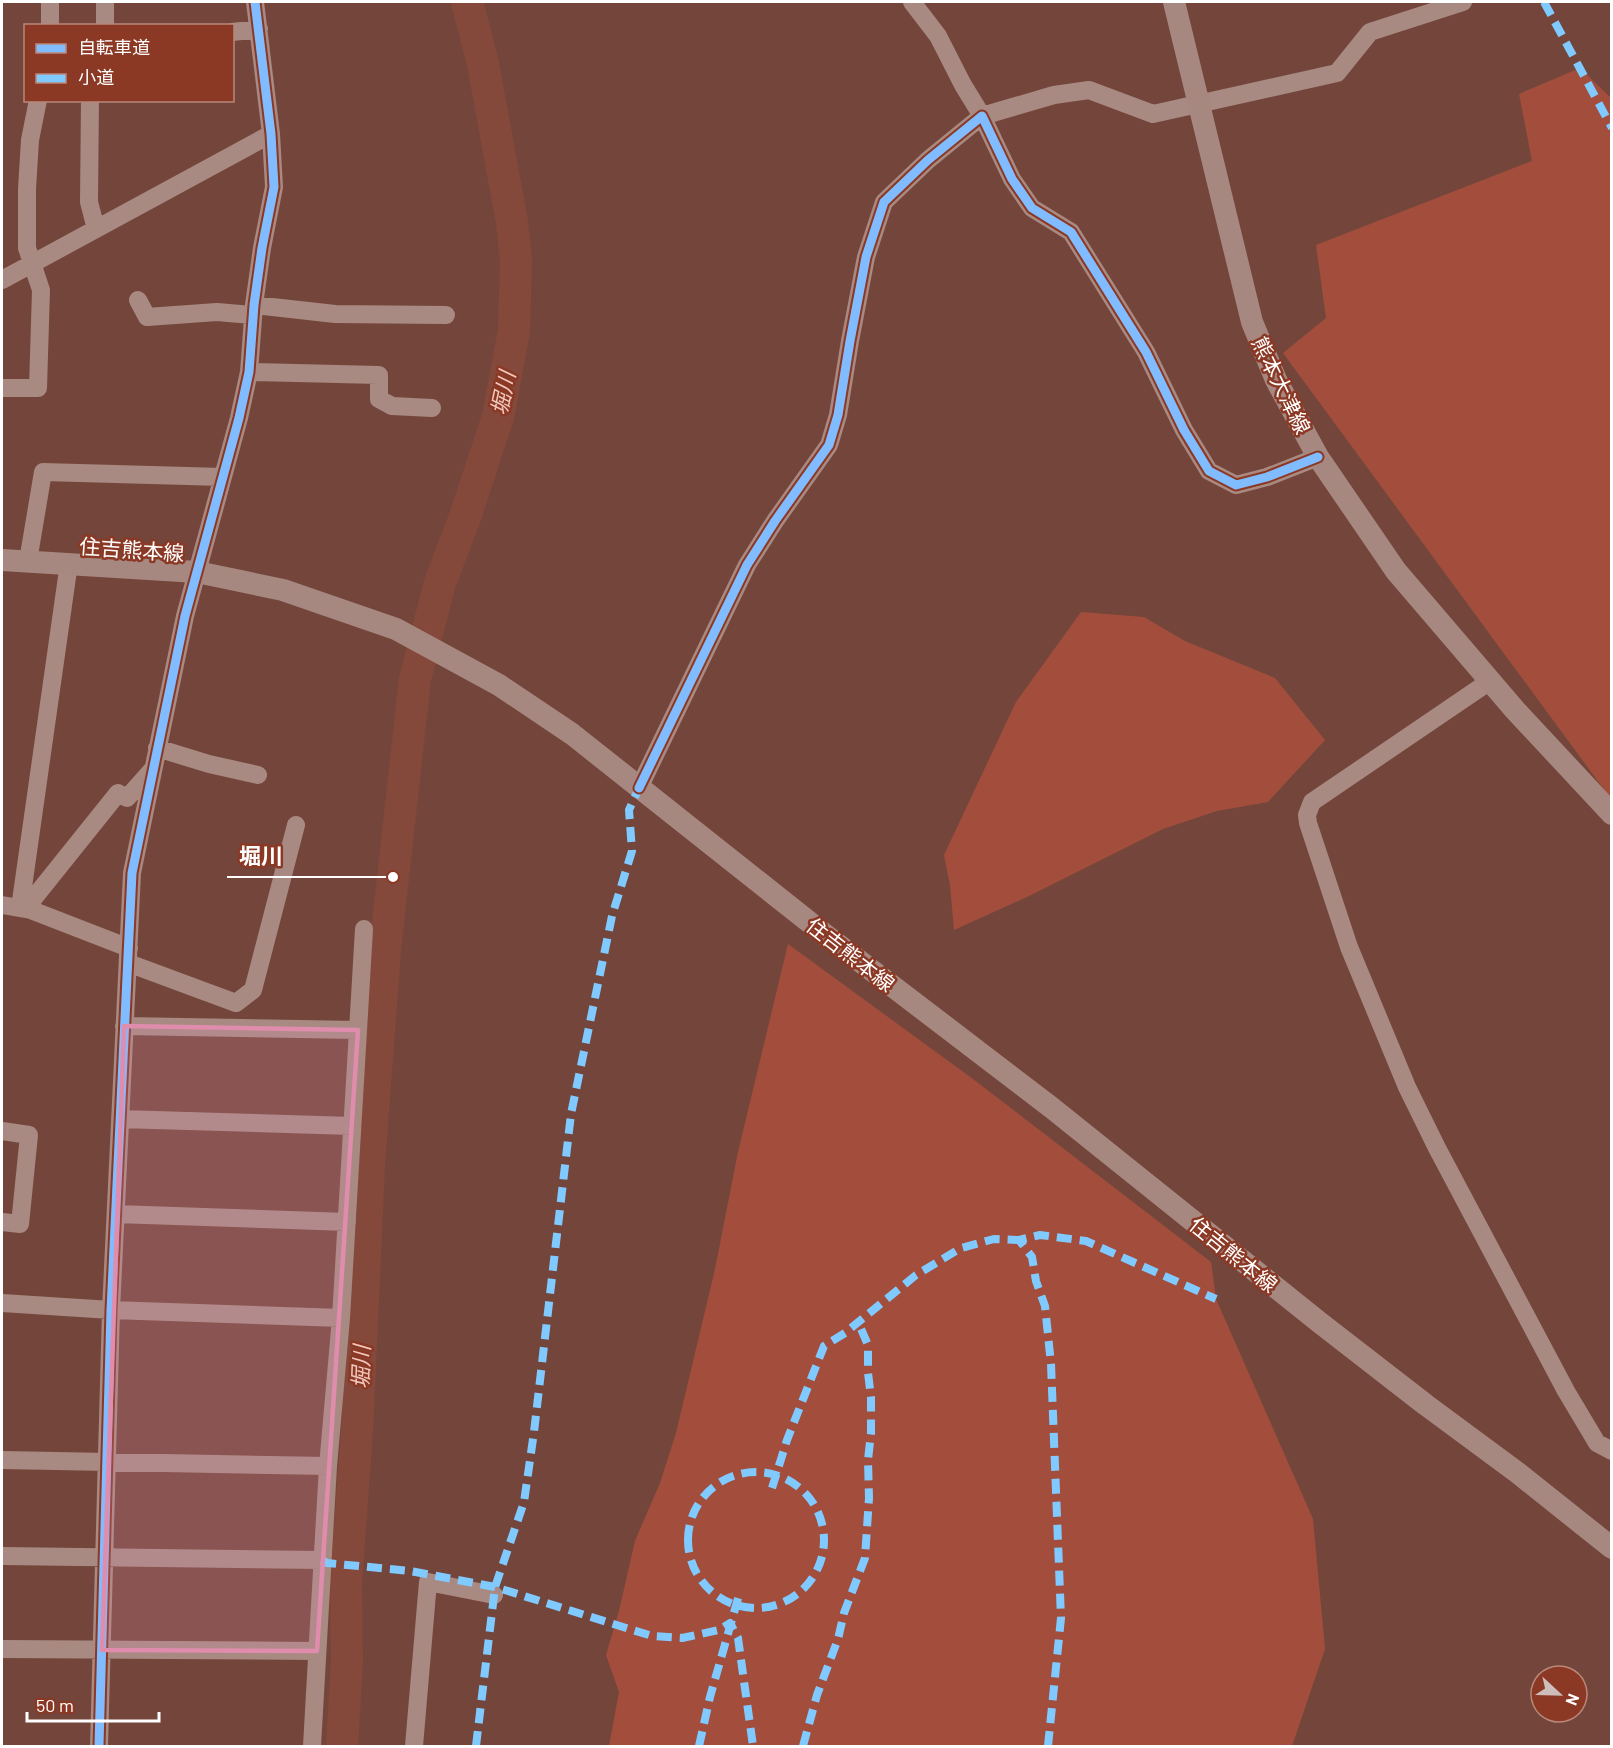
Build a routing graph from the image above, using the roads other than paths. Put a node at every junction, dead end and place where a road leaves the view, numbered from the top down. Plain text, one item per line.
1 (50, 2) edge
2 (105, 2) edge
3 (255, 2) edge
4 (912, 2) edge
5 (1174, 2) edge
6 (1463, 2) edge
7 (50, 24) edge
8 (105, 24) edge
9 (259, 29) junction
10 (234, 32) edge
11 (38, 102) edge
12 (90, 102) edge
13 (1197, 103) junction
14 (982, 116) junction
15 (272, 134) junction
16 (96, 229) junction
17 (32, 263) junction
18 (2, 280) edge
19 (138, 300) dead end
20 (253, 310) junction
21 (446, 315) dead end
22 (249, 372) junction
23 (2, 388) edge
24 (432, 408) dead end
25 (1318, 457) junction
26 (223, 477) junction
27 (2, 560) edge
28 (28, 561) junction
29 (69, 563) junction
30 (196, 572) junction
31 (1490, 681) junction
32 (157, 748) junction
33 (153, 769) junction
34 (258, 775) dead end
35 (639, 788) junction
36 (1611, 814) edge
37 (296, 825) dead end
38 (17, 908) edge
39 (364, 929) dead end
40 (128, 955) junction
41 (124, 1026) junction
42 (358, 1030) junction
43 (120, 1119) junction
44 (352, 1126) junction
45 (2, 1131) edge
46 (116, 1214) junction
47 (2, 1222) edge
48 (347, 1222) junction
49 (2, 1303) edge
50 (111, 1310) junction
51 (341, 1318) junction
52 (1611, 1451) edge
53 (2, 1460) edge
54 (107, 1461) junction
55 (328, 1466) junction
56 (1611, 1548) edge
57 (2, 1556) edge
58 (104, 1557) junction
59 (322, 1560) junction
60 (494, 1594) dead end
61 (2, 1649) edge
62 (102, 1650) junction
63 (317, 1651) junction
64 (99, 1746) edge
65 (312, 1746) edge
66 (414, 1746) edge

1 - 7 street
2 - 8 street
3 - 9 street
4 - 14 street
5 - 13 main road, 熊本大津線
6 - 13 street
9 - 10 street
9 - 15 street
11 - 17 street
12 - 16 street
13 - 14 street
13 - 25 main road, 熊本大津線
14 - 25 street
14 - 35 street
15 - 16 street
15 - 20 street
16 - 17 street
17 - 18 street
17 - 23 street
19 - 20 street
20 - 21 street
20 - 22 street
22 - 24 street
22 - 26 street
25 - 31 main road, 熊本大津線
26 - 28 street
26 - 30 street
27 - 28 main road, 住吉熊本線
28 - 29 main road, 住吉熊本線
29 - 30 main road, 住吉熊本線
29 - 38 street
30 - 32 street
30 - 35 main road, 住吉熊本線
31 - 36 main road, 熊本大津線
31 - 52 street
32 - 33 street
32 - 34 street
33 - 38 street
33 - 40 street
35 - 56 main road, 住吉熊本線
37 - 40 street
38 - 40 street
39 - 42 street
40 - 41 street
41 - 42 street
41 - 43 street
42 - 44 street
43 - 44 street
43 - 46 street
44 - 48 street
45 - 47 street
46 - 48 street
46 - 50 street
48 - 51 street
49 - 50 street
50 - 51 street
50 - 54 street
51 - 55 street
53 - 54 street
54 - 55 street
54 - 58 street
55 - 59 street
57 - 58 street
58 - 59 street
58 - 62 street
59 - 63 street
60 - 66 street
61 - 62 street
62 - 63 street
62 - 64 street
63 - 65 street

